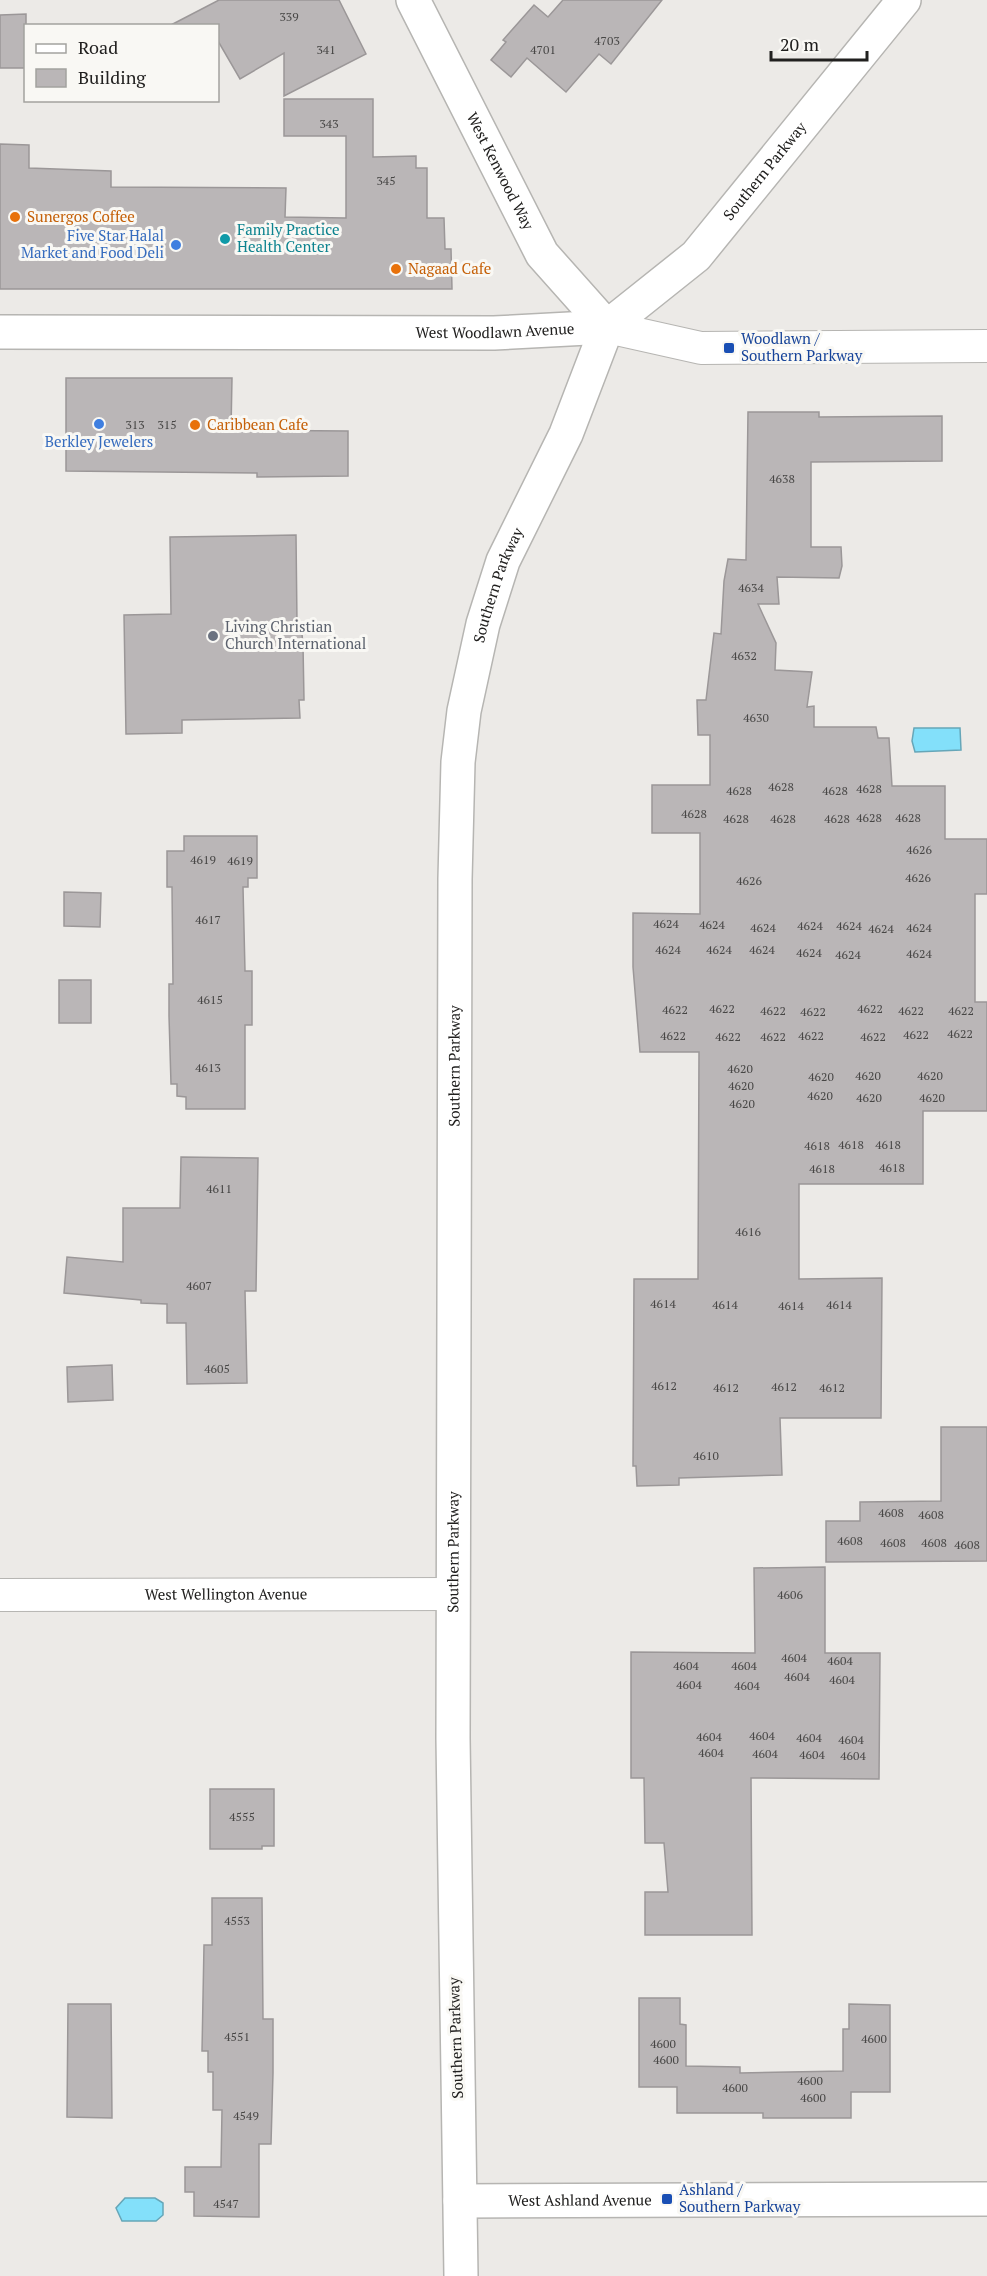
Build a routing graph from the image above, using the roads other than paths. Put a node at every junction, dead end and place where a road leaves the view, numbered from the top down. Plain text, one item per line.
1 (413, 0) edge
2 (904, 0) edge
3 (607, 327) junction
4 (0, 332) edge
5 (987, 346) edge
6 (452, 1594) junction
7 (0, 1595) edge
8 (987, 2199) edge
9 (460, 2201) junction
10 (461, 2276) edge

1 - 3 main road, West Kenwood Way
2 - 3 main road, Southern Parkway
3 - 4 main road, West Woodlawn Avenue
3 - 5 street, West Woodlawn Avenue
3 - 6 main road, Southern Parkway
6 - 7 street, West Wellington Avenue
6 - 9 main road, Southern Parkway
8 - 9 main road, West Ashland Avenue
9 - 10 main road, Southern Parkway

